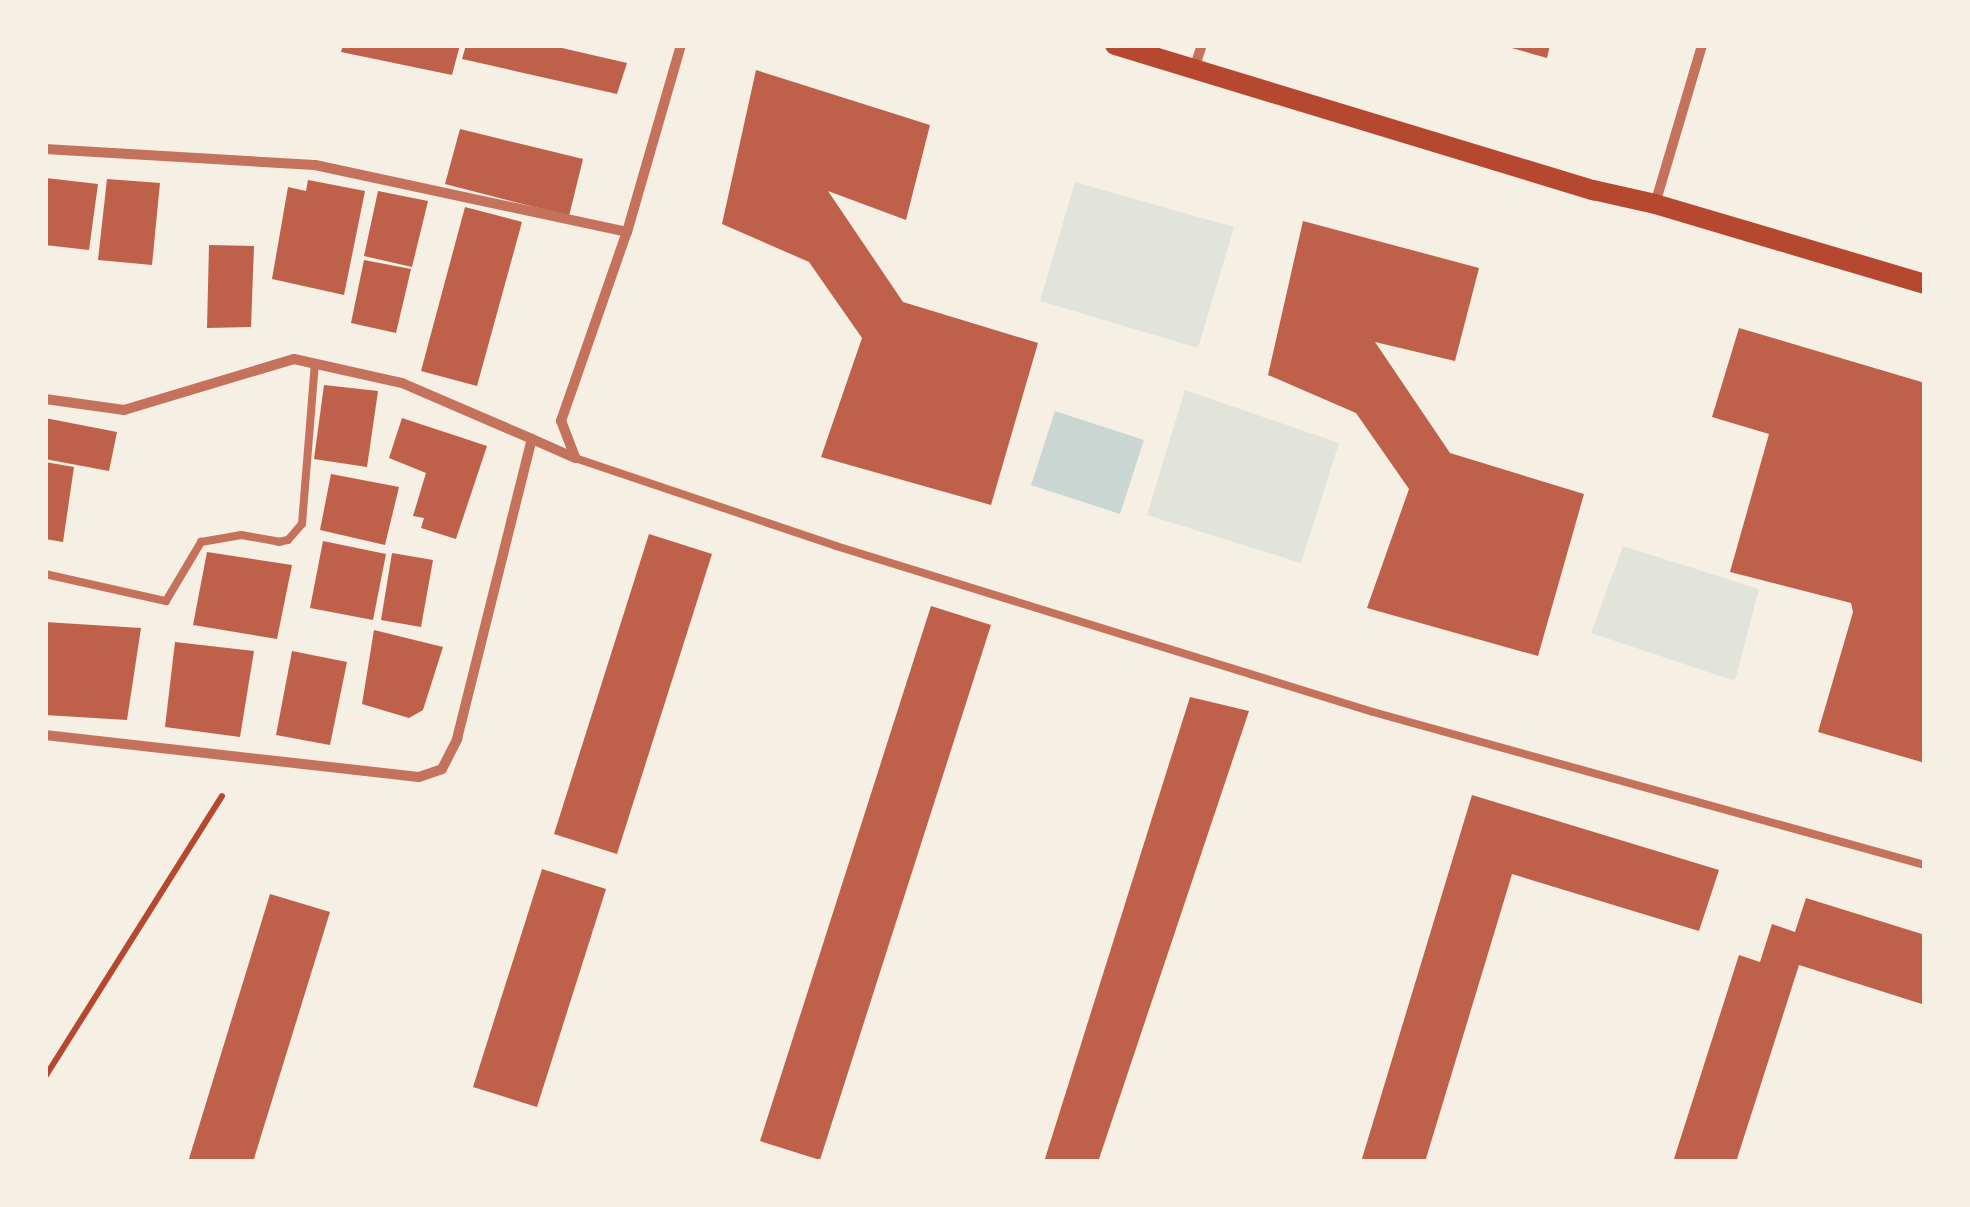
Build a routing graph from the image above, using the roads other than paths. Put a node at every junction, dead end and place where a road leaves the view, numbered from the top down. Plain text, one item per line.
1 (682, 45) edge
2 (1115, 45) edge
3 (1202, 45) edge
4 (1702, 45) edge
5 (1194, 68) junction
6 (45, 149) edge
7 (1655, 204) junction
8 (626, 232) junction
9 (1925, 284) edge
10 (315, 364) junction
11 (45, 400) edge
12 (532, 439) junction
13 (576, 458) junction
14 (45, 574) edge
15 (45, 736) edge
16 (1925, 865) edge

1 - 8 street
2 - 5 main road
3 - 5 street
4 - 7 street
5 - 7 main road
6 - 8 street
7 - 9 main road
8 - 13 street
10 - 11 street
10 - 12 street
10 - 14 lane
12 - 13 street
12 - 15 street
13 - 16 lane

